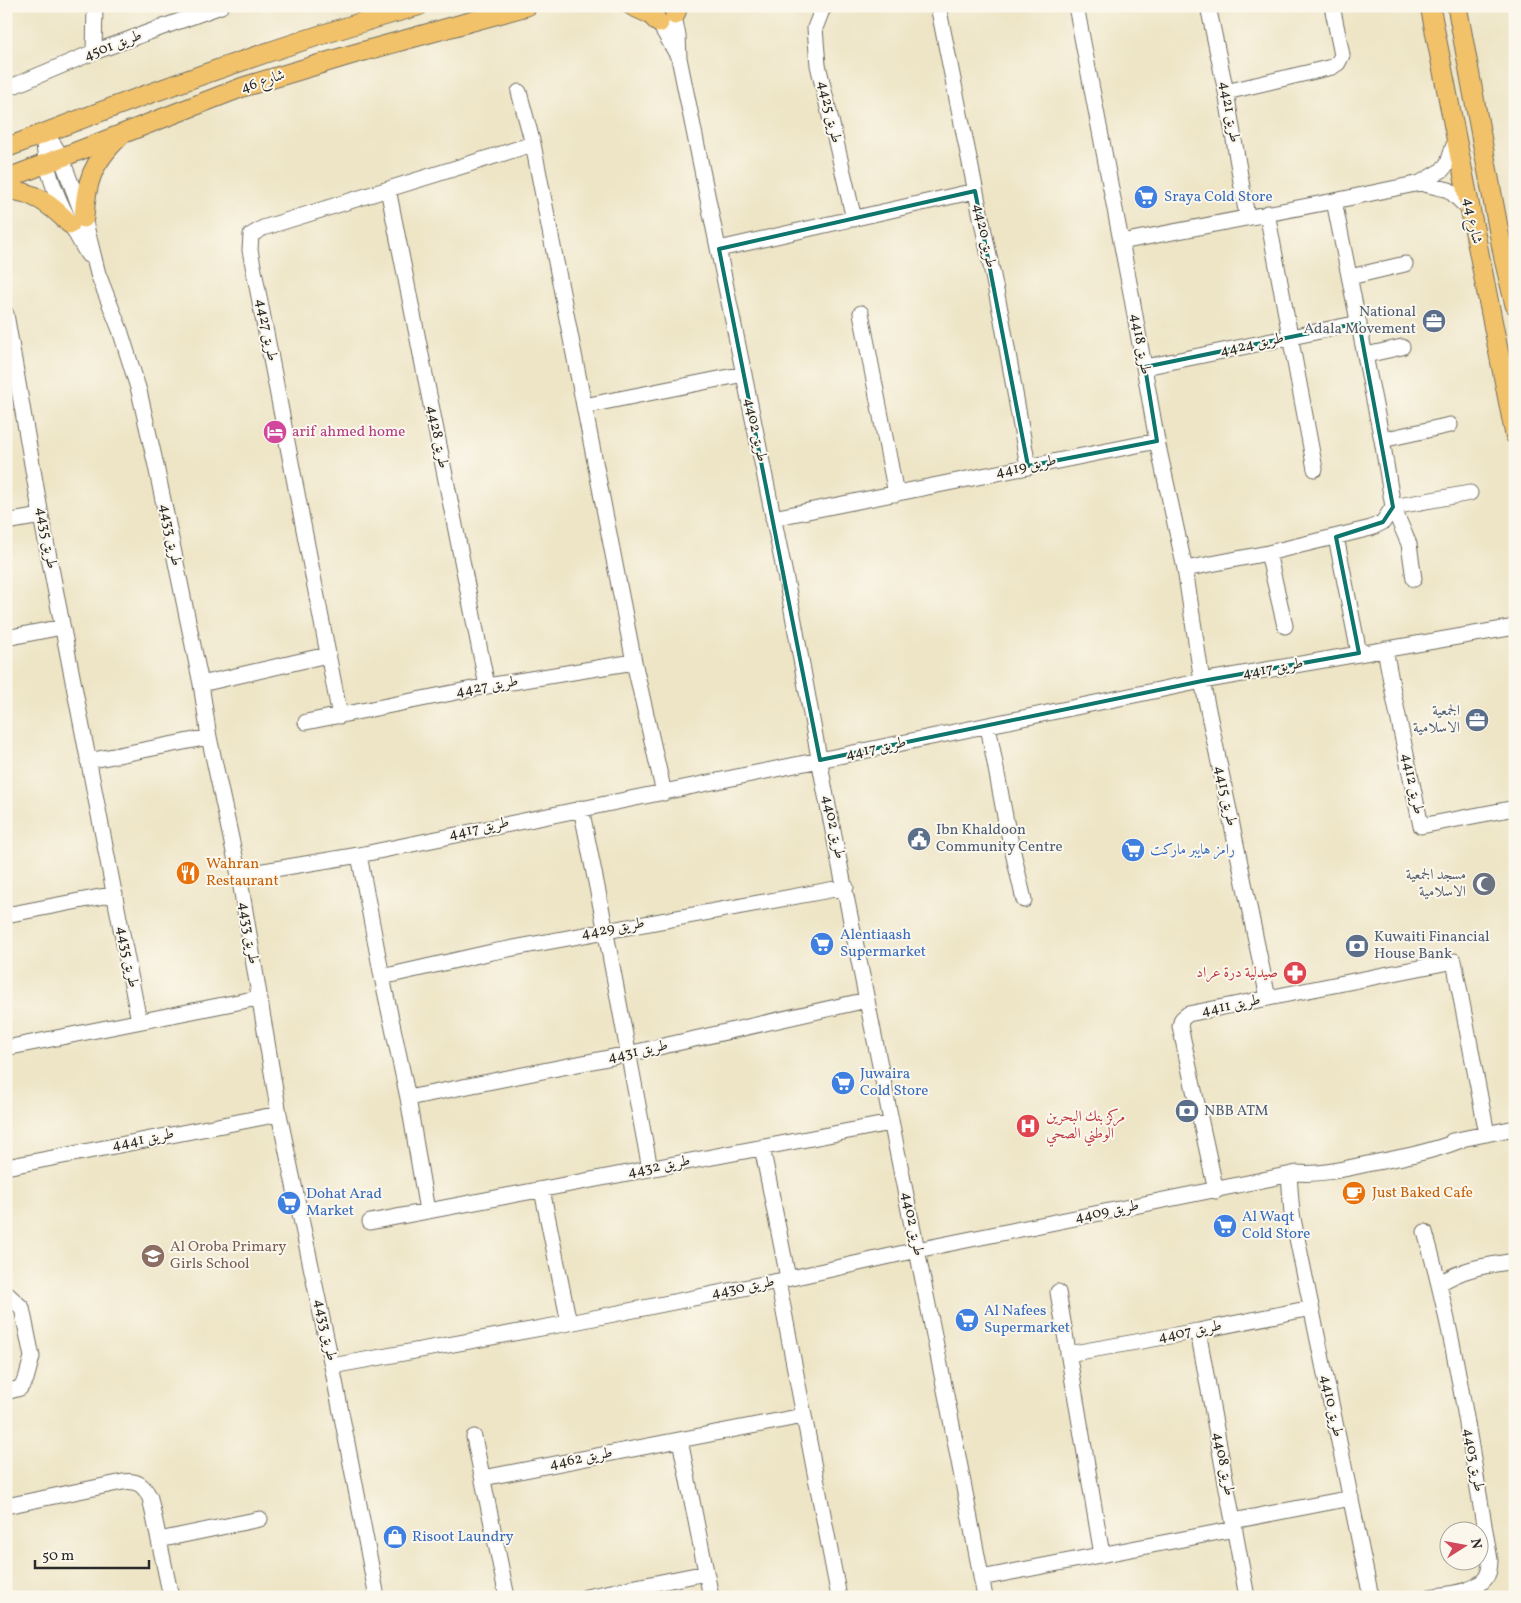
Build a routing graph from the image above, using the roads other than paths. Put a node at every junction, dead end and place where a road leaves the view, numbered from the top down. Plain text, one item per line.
1 (95, 6) edge
2 (221, 6) edge
3 (418, 6) edge
4 (527, 6) edge
5 (632, 6) edge
6 (826, 6) edge
7 (938, 6) edge
8 (1076, 6) edge
9 (1208, 6) edge
10 (1332, 6) edge
11 (1430, 6) edge
12 (1457, 6) edge
13 (668, 11) edge
14 (94, 52) junction
15 (6, 89) edge
16 (518, 92) dead end
17 (1226, 92) junction
18 (124, 133) junction
19 (44, 134) junction
20 (1456, 138) junction
21 (533, 144) junction
22 (6, 148) edge
23 (53, 160) junction
24 (6, 179) edge
25 (1420, 183) junction
26 (388, 189) junction
27 (6, 190) edge
28 (975, 191) junction
29 (1334, 201) junction
30 (1469, 209) junction
31 (1267, 213) junction
32 (1247, 217) junction
33 (854, 219) junction
34 (77, 221) junction
35 (1121, 242) junction
36 (719, 249) junction
37 (1510, 253) edge
38 (1405, 264) dead end
39 (1350, 277) junction
40 (1515, 305) edge
41 (861, 313) dead end
42 (6, 314) edge
43 (1359, 323) junction
44 (1291, 337) junction
45 (1402, 347) dead end
46 (1366, 355) junction
47 (1145, 367) junction
48 (744, 374) junction
49 (584, 406) junction
50 (1450, 425) dead end
51 (1515, 435) edge
52 (1382, 440) junction
53 (1157, 441) junction
54 (1028, 466) junction
55 (1315, 469) dead end
56 (1470, 493) dead end
57 (896, 494) junction
58 (1394, 508) junction
59 (41, 516) junction
60 (773, 518) junction
61 (6, 522) edge
62 (1336, 537) junction
63 (1268, 552) junction
64 (1185, 569) junction
65 (1414, 579) dead end
66 (1285, 626) dead end
67 (62, 627) junction
68 (1515, 627) edge
69 (6, 638) edge
70 (1385, 649) junction
71 (1359, 654) junction
72 (327, 655) junction
73 (634, 662) junction
74 (1202, 681) junction
75 (201, 684) junction
76 (486, 686) junction
77 (340, 716) junction
78 (306, 722) dead end
79 (988, 726) junction
80 (209, 737) junction
81 (820, 760) junction
82 (88, 761) junction
83 (664, 793) junction
84 (581, 808) junction
85 (1515, 808) edge
86 (359, 855) junction
87 (238, 875) junction
88 (846, 888) junction
89 (115, 894) junction
90 (1024, 900) dead end
91 (6, 915) edge
92 (605, 931) junction
93 (382, 976) junction
94 (258, 998) junction
95 (1268, 998) junction
96 (866, 1000) junction
97 (139, 1021) junction
98 (6, 1048) edge
99 (628, 1054) junction
100 (408, 1098) junction
101 (280, 1114) junction
102 (891, 1123) junction
103 (1515, 1128) edge
104 (1487, 1134) junction
105 (762, 1147) junction
106 (6, 1167) edge
107 (650, 1169) junction
108 (1289, 1175) junction
109 (542, 1190) junction
110 (1216, 1191) junction
111 (427, 1211) junction
112 (370, 1222) dead end
113 (1425, 1232) dead end
114 (917, 1250) junction
115 (1515, 1261) edge
116 (783, 1280) junction
117 (1440, 1283) junction
118 (1058, 1292) dead end
119 (6, 1293) edge
120 (1311, 1308) junction
121 (569, 1323) junction
122 (1198, 1331) junction
123 (1068, 1354) junction
124 (332, 1366) junction
125 (6, 1392) edge
126 (803, 1416) junction
127 (474, 1437) dead end
128 (680, 1440) junction
129 (483, 1478) junction
130 (1350, 1498) junction
131 (6, 1506) edge
132 (260, 1518) dead end
133 (1234, 1525) junction
134 (159, 1540) junction
135 (1102, 1555) junction
136 (706, 1573) junction
137 (981, 1578) junction
138 (171, 1597) edge
139 (377, 1597) edge
140 (507, 1597) edge
141 (586, 1597) edge
142 (711, 1597) edge
143 (839, 1597) edge
144 (985, 1597) edge
145 (1247, 1597) edge
146 (1371, 1597) edge
147 (1429, 1597) edge

1 - 14 street
2 - 14 street, طريق 4501
3 - 19 main road, شارع 46
4 - 18 main road, شارع 46
5 - 13 main road
6 - 33 street, طريق 4425
7 - 28 street, طريق 4420
8 - 35 street, طريق 4418
9 - 17 street, طريق 4421
10 - 17 street
11 - 20 main road, شارع 44
12 - 37 main road, شارع 44
13 - 36 street, طريق 4402
14 - 15 street, طريق 4501
16 - 21 street
17 - 32 street, طريق 4421
18 - 23 main road, شارع 46
18 - 34 main road
19 - 22 main road, شارع 46
19 - 23 street, طريق 4433
20 - 25 street
20 - 30 main road, شارع 44
21 - 26 street, طريق 4427
21 - 49 street
23 - 24 main road, شارع 46
23 - 34 street, طريق 4433
25 - 29 street
25 - 30 street
26 - 72 street, طريق 4427
26 - 76 street, طريق 4428
27 - 34 main road
28 - 33 street
28 - 54 street, طريق 4420
29 - 31 street
29 - 39 street
30 - 51 main road, شارع 44
31 - 32 street
31 - 44 street
32 - 35 street
33 - 36 street
34 - 75 street, طريق 4433
35 - 47 street, طريق 4418
36 - 48 street, طريق 4402
37 - 40 main road, شارع 44
38 - 39 street
39 - 43 street
41 - 57 street
42 - 59 street, طريق 4435
43 - 44 street, طريق 4424
43 - 46 street
44 - 47 street, طريق 4424
44 - 55 street
45 - 46 street
46 - 52 street
47 - 53 street, طريق 4418
48 - 49 street
48 - 60 street, طريق 4402
49 - 73 street
50 - 52 street
52 - 58 street
53 - 54 street, طريق 4419
53 - 64 street, طريق 4418
54 - 57 street, طريق 4419
56 - 58 street
57 - 60 street, طريق 4419
58 - 62 street
58 - 65 street
59 - 61 street
59 - 67 street, طريق 4435
60 - 81 street, طريق 4402
62 - 63 street
62 - 71 street
63 - 64 street
63 - 66 street
64 - 74 street, طريق 4418
67 - 69 street
67 - 82 street, طريق 4435
68 - 70 street, طريق 4417
70 - 71 street, طريق 4417
70 - 85 street, طريق 4412
71 - 74 street, طريق 4417
72 - 75 street
72 - 77 street, طريق 4427
73 - 76 street, طريق 4427
73 - 83 street
74 - 79 street, طريق 4417
74 - 95 street, طريق 4415
75 - 80 street, طريق 4433
76 - 77 street, طريق 4427
77 - 78 street, طريق 4427
79 - 81 street, طريق 4417
79 - 90 street
80 - 82 street
80 - 87 street, طريق 4433
81 - 83 street, طريق 4417
81 - 88 street, طريق 4402
82 - 89 street, طريق 4435
83 - 84 street, طريق 4417
84 - 86 street, طريق 4417
84 - 92 street
86 - 87 street, طريق 4417
86 - 93 street
87 - 94 street, طريق 4433
88 - 92 street, طريق 4429
88 - 96 street, طريق 4402
89 - 91 street
89 - 97 street, طريق 4435
92 - 93 street, طريق 4429
92 - 99 street
93 - 100 street
94 - 97 street
94 - 101 street, طريق 4433
95 - 104 street, طريق 4411
95 - 110 street, طريق 4411
96 - 99 street, طريق 4431
96 - 102 street, طريق 4402
97 - 98 street
99 - 100 street, طريق 4431
99 - 107 street
100 - 111 street
101 - 106 street, طريق 4441
101 - 124 street, طريق 4433
102 - 105 street, طريق 4432
102 - 114 street, طريق 4402
103 - 104 street, طريق 4409
104 - 108 street, طريق 4409
105 - 107 street, طريق 4432
105 - 116 street
107 - 109 street, طريق 4432
108 - 110 street, طريق 4409
108 - 120 street, طريق 4410
109 - 111 street, طريق 4432
109 - 121 street
110 - 114 street, طريق 4409
111 - 112 street, طريق 4432
113 - 117 street, طريق 4403
114 - 116 street, طريق 4430
114 - 137 street, طريق 4402
115 - 117 street
116 - 121 street, طريق 4430
116 - 126 street
117 - 147 street, طريق 4403
118 - 123 street
119 - 125 street
120 - 122 street, طريق 4407
120 - 130 street, طريق 4410
121 - 124 street, طريق 4430
122 - 123 street, طريق 4407
122 - 133 street, طريق 4408
123 - 135 street
124 - 139 street, طريق 4433
126 - 128 street, طريق 4462
126 - 143 street
127 - 129 street
128 - 129 street, طريق 4462
128 - 136 street
129 - 140 street
130 - 133 street
130 - 146 street, طريق 4410
131 - 134 street
132 - 134 street
133 - 135 street
133 - 145 street, طريق 4408
134 - 138 street
135 - 137 street
136 - 141 street
136 - 142 street
137 - 144 street, طريق 4402

